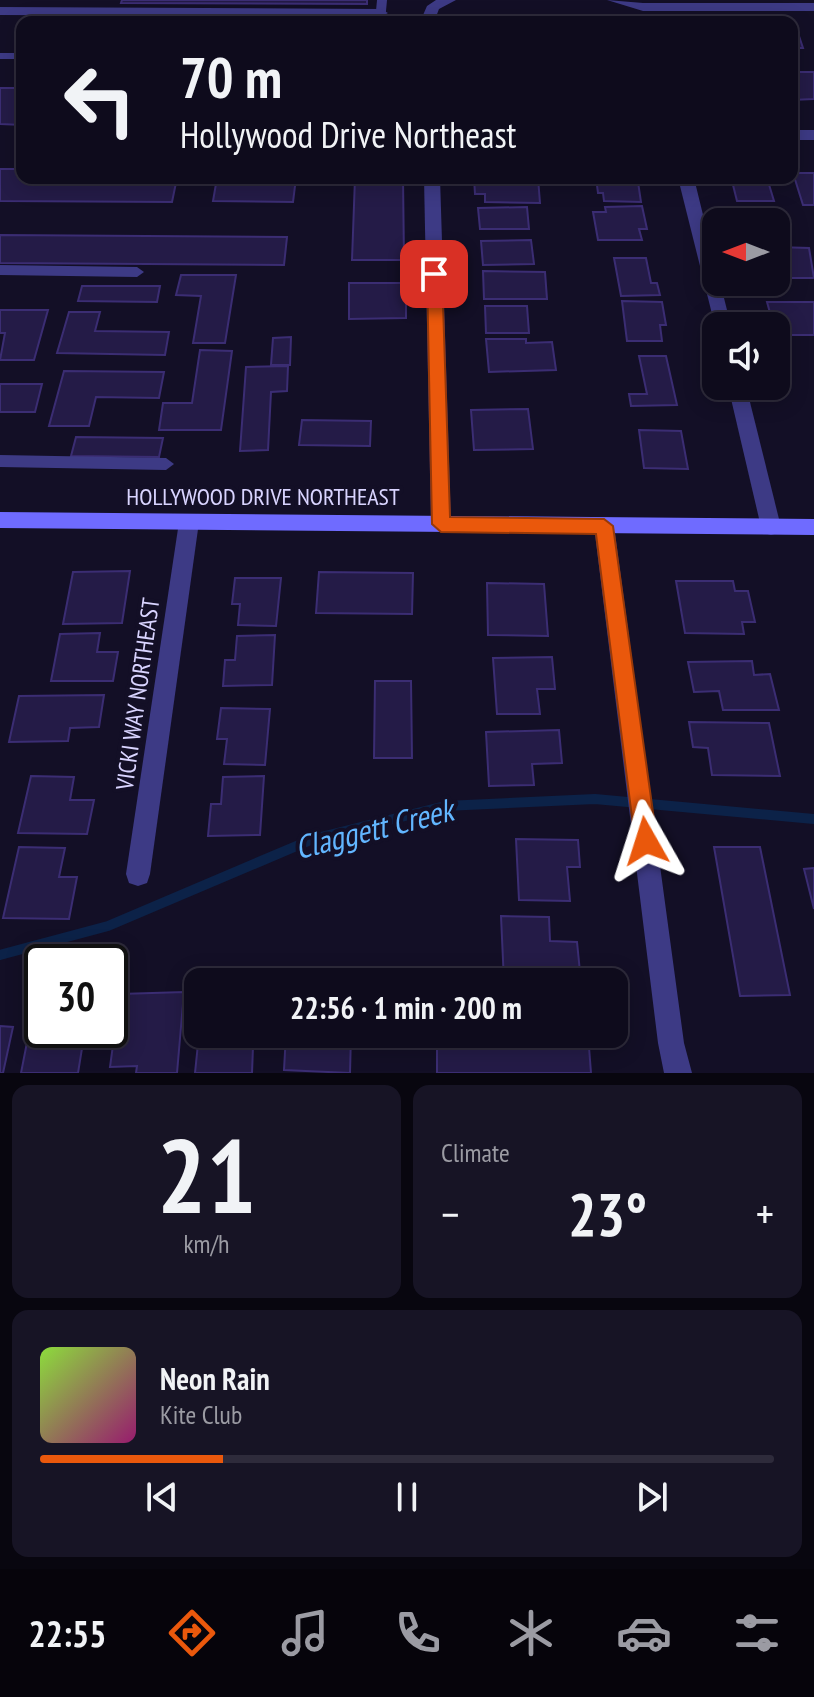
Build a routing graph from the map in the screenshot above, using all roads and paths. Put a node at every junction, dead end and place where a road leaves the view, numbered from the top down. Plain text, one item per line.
1 (613, 0) edge
2 (445, 1) edge
3 (643, 7) junction
4 (814, 7) edge
5 (0, 11) edge
6 (381, 12) edge
7 (428, 16) edge
8 (645, 16) edge
9 (432, 184) edge
10 (687, 184) edge
11 (0, 270) edge
12 (137, 272) dead end
13 (719, 312) edge
14 (740, 400) edge
15 (0, 461) edge
16 (166, 464) dead end
17 (0, 520) edge
18 (189, 522) junction
19 (441, 524) junction
20 (604, 526) junction
21 (771, 527) junction
22 (814, 527) edge
23 (138, 874) dead end
24 (678, 1073) edge

1 - 3 street
2 - 7 street
3 - 4 street
3 - 8 street
5 - 6 street
9 - 19 street
10 - 13 street
11 - 12 lane
14 - 21 street
15 - 16 lane
17 - 18 street, HOLLYWOOD DRIVE NORTHEAST
18 - 19 street, HOLLYWOOD DRIVE NORTHEAST
18 - 23 street, VICKI WAY NORTHEAST
19 - 20 street, HOLLYWOOD DRIVE NORTHEAST
20 - 21 street, HOLLYWOOD DRIVE NORTHEAST
20 - 24 street
21 - 22 street, HOLLYWOOD DRIVE NORTHEAST

